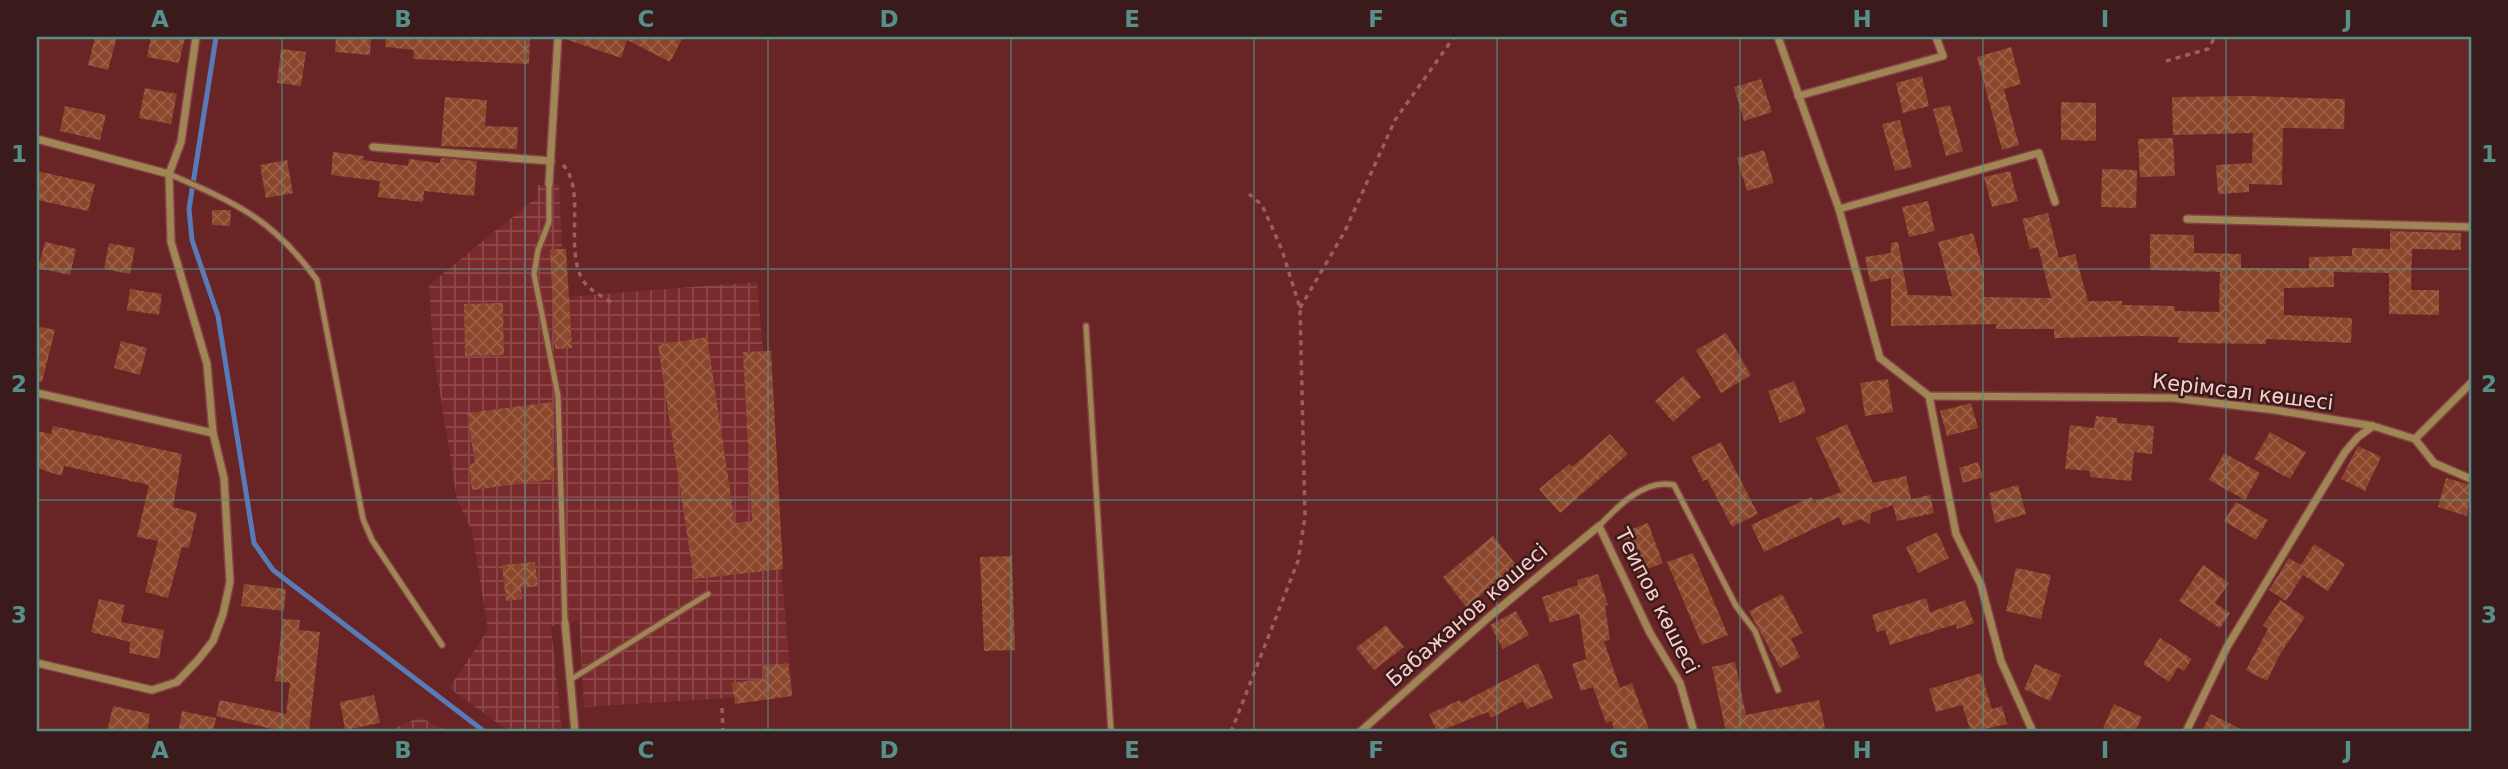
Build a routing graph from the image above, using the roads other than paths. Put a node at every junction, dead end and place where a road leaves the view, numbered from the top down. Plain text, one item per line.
1 (196, 37) edge
2 (558, 37) edge
3 (1778, 37) edge
4 (1936, 37) edge
5 (1798, 96) junction
6 (37, 139) edge
7 (373, 147) dead end
8 (551, 161) junction
9 (169, 173) junction
10 (549, 184) joint
11 (2055, 202) dead end
12 (1839, 209) junction
13 (2187, 219) dead end
14 (2471, 227) edge
15 (1086, 327) dead end
16 (2471, 383) edge
17 (37, 393) edge
18 (1929, 396) junction
19 (2374, 426) junction
20 (213, 433) junction
21 (2415, 439) junction
22 (2471, 479) edge
23 (1599, 526) junction
24 (708, 594) dead end
25 (565, 623) joint
26 (442, 645) dead end
27 (37, 663) edge
28 (570, 680) junction
29 (1778, 690) dead end
30 (575, 732) edge
31 (1111, 732) edge
32 (1360, 732) edge
33 (1694, 732) edge
34 (2034, 732) edge
35 (2186, 732) edge

1 - 9 street
2 - 8 street
3 - 5 street
4 - 5 street
5 - 12 street
6 - 9 street
7 - 8 street
8 - 10 street
9 - 20 street
9 - 26 lane
10 - 25 lane
11 - 12 street
12 - 18 street
13 - 14 street
15 - 31 lane
16 - 21 street
17 - 20 street
18 - 19 street, Керімсал көшесі
18 - 34 street
19 - 21 street, Керімсал көшесі
19 - 35 street
20 - 27 street
21 - 22 street
23 - 29 lane
23 - 32 street, Бабажанов көшесі
23 - 33 street, Теипов көшесі
24 - 28 lane
25 - 28 street
28 - 30 street

